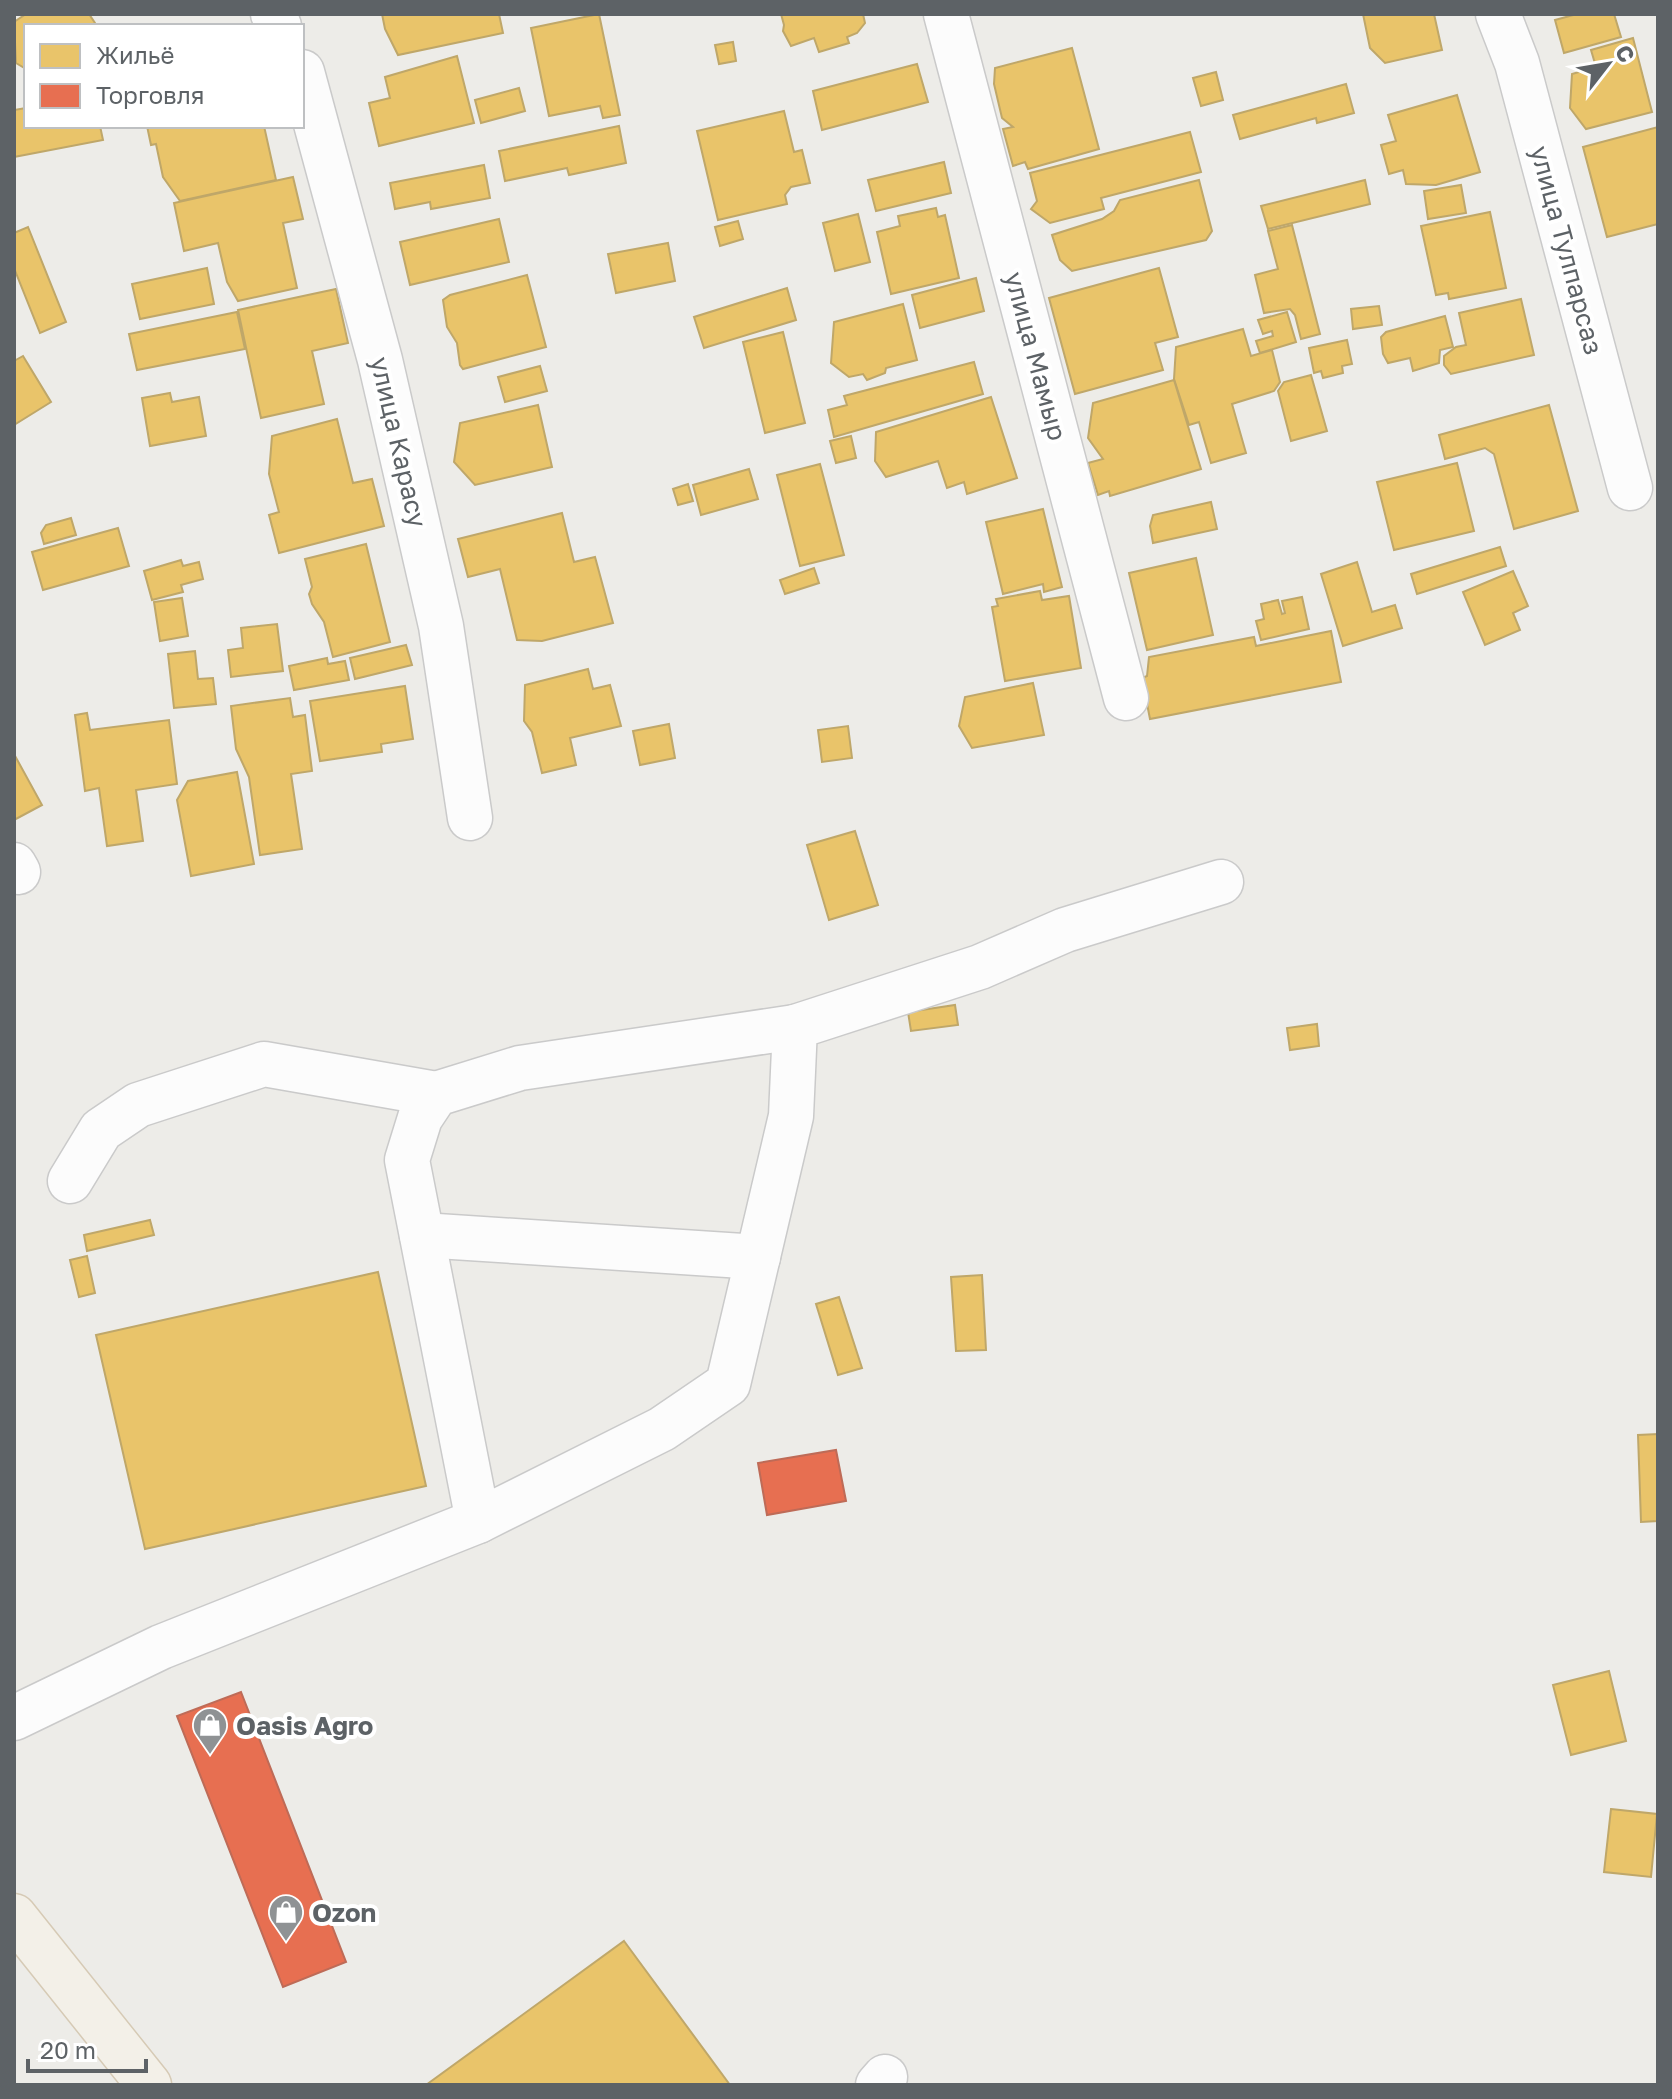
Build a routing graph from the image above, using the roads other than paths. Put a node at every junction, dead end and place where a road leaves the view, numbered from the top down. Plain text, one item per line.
1 (946, 14) edge
2 (1498, 14) edge
3 (304, 79) edge
4 (1630, 488) dead end
5 (1126, 698) dead end
6 (470, 818) dead end
7 (1221, 882) dead end
8 (795, 1027) junction
9 (436, 1094) junction
10 (70, 1181) dead end
11 (422, 1235) junction
12 (758, 1257) junction
13 (478, 1521) junction
14 (14, 1718) edge
15 (14, 1916) edge
16 (137, 2081) edge

1 - 5 street, улица Мамыр
2 - 4 street, улица Тулпарсаз
3 - 6 street, улица Карасу
7 - 8 street
8 - 9 street
8 - 12 street
9 - 10 street
9 - 11 street
11 - 12 street
11 - 13 street
12 - 13 street
13 - 14 street
15 - 16 main road

